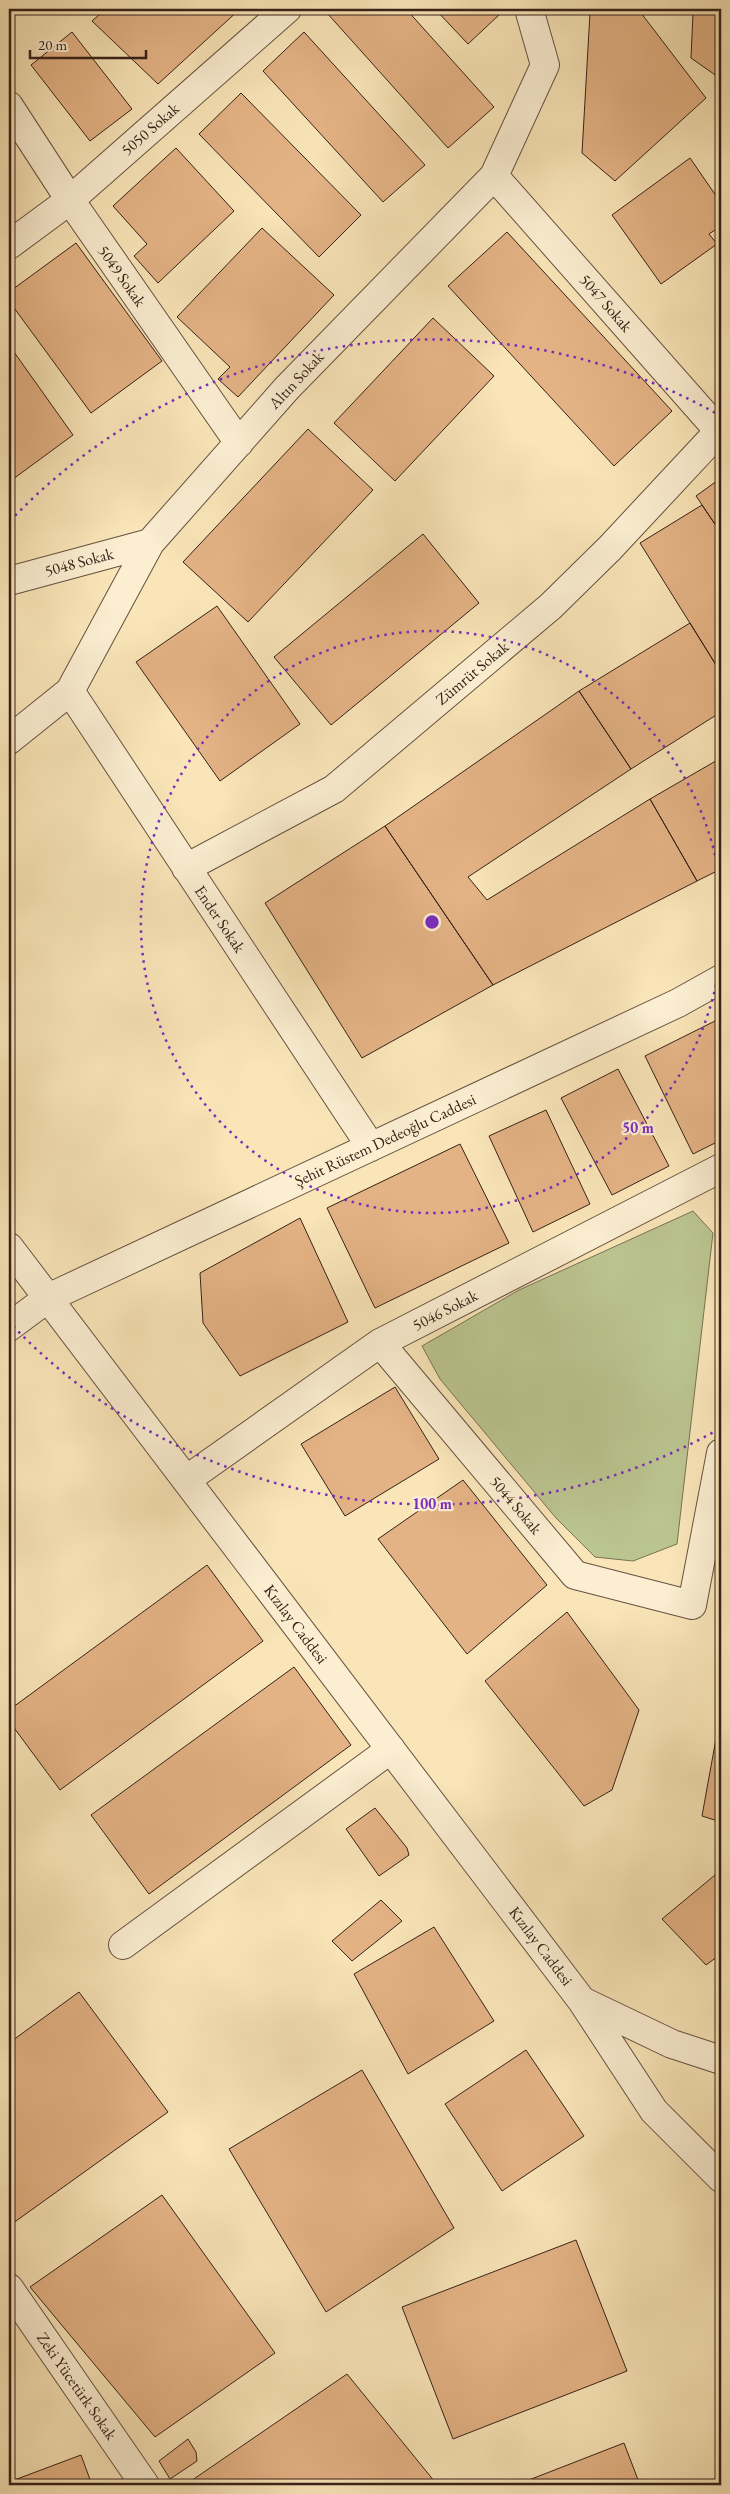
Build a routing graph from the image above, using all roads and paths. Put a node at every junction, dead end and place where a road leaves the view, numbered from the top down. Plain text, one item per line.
1 (287, 9) edge
2 (529, 9) edge
3 (9, 106) edge
4 (494, 176) junction
5 (70, 200) junction
6 (9, 245) edge
7 (720, 430) edge
8 (239, 443) junction
9 (150, 543) junction
10 (9, 581) edge
11 (70, 691) junction
12 (9, 740) edge
13 (186, 868) junction
14 (721, 979) edge
15 (371, 1146) junction
16 (721, 1168) edge
17 (9, 1247) edge
18 (48, 1298) junction
19 (9, 1327) edge
20 (380, 1343) junction
21 (721, 1454) edge
22 (186, 1480) junction
23 (391, 1749) junction
24 (123, 1945) dead end
25 (582, 2001) junction
26 (721, 2060) edge
27 (721, 2178) edge
28 (9, 2288) edge
29 (145, 2485) edge

1 - 5 street, 5050 Sokak
2 - 4 street, Altın Sokak
3 - 5 street, 5049 Sokak
4 - 7 street, 5047 Sokak
4 - 8 street, Altın Sokak
5 - 6 street, 5050 Sokak
5 - 8 street, 5049 Sokak
7 - 13 street, Zümrüt Sokak
8 - 9 street, Altın Sokak
9 - 10 street, 5048 Sokak
9 - 11 street, Altın Sokak
11 - 12 street, Altın Sokak
11 - 13 street, Ender Sokak
13 - 15 street, Ender Sokak
14 - 15 street, Şehit Rüstem Dedeoğlu Caddesi
15 - 18 street, Şehit Rüstem Dedeoğlu Caddesi
16 - 20 street, 5046 Sokak
17 - 18 street, Kızılay Caddesi
18 - 19 street, Şehit Rüstem Dedeoğlu Caddesi
18 - 22 street, Kızılay Caddesi
20 - 21 street, 5044 Sokak
20 - 22 street, 5046 Sokak
22 - 23 street, Kızılay Caddesi
23 - 24 street
23 - 25 street, Kızılay Caddesi
25 - 26 street, Kızılay Caddesi
25 - 27 street, Kızılay Caddesi
28 - 29 street, Zeki Yücetürk Sokak

